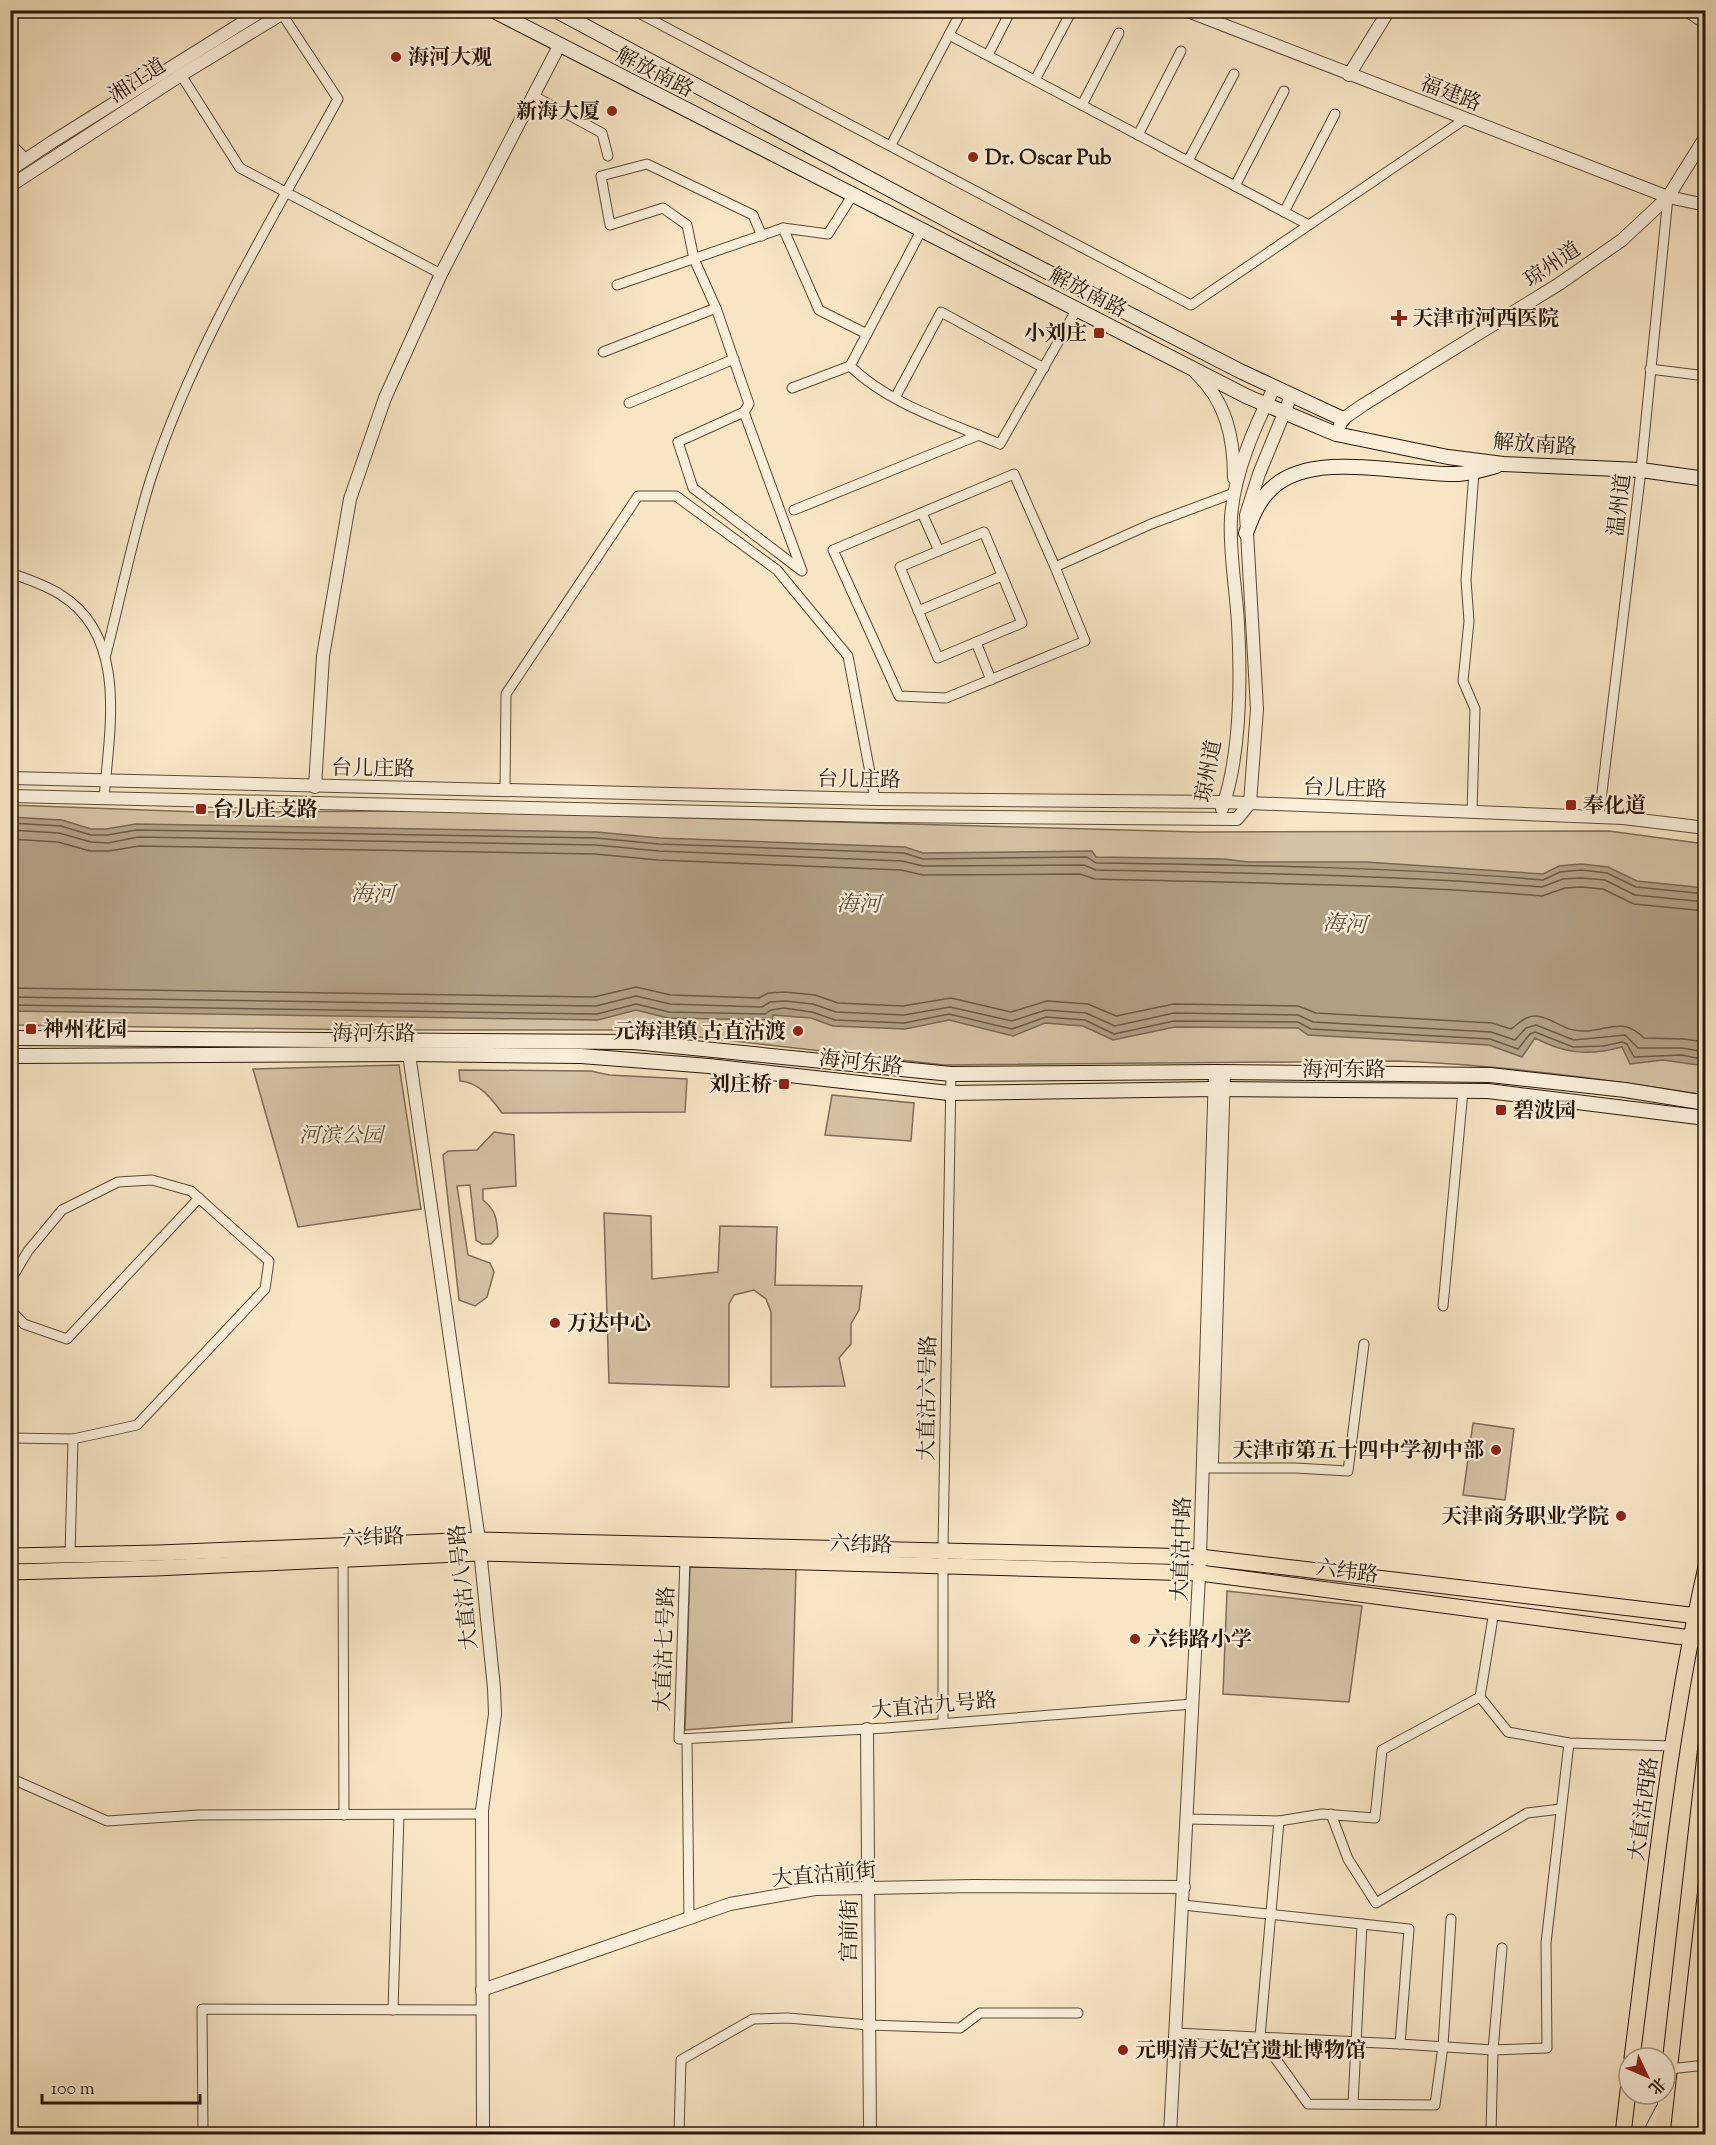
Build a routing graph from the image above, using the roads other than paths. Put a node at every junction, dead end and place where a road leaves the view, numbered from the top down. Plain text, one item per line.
1 (263, 10) edge
2 (492, 10) edge
3 (555, 10) edge
4 (633, 10) edge
5 (962, 10) edge
6 (1011, 10) edge
7 (1185, 10) edge
8 (1389, 10) edge
9 (1684, 10) edge
10 (285, 12) edge
11 (1069, 16) dead end
12 (1706, 25) edge
13 (1119, 33) dead end
14 (949, 35) junction
15 (559, 46) junction
16 (1181, 51) dead end
17 (988, 55) junction
18 (1234, 74) dead end
19 (181, 75) junction
20 (1349, 75) junction
21 (1035, 80) junction
22 (1284, 91) dead end
23 (534, 96) junction
24 (1082, 105) junction
25 (1335, 114) dead end
26 (1465, 119) junction
27 (1138, 135) junction
28 (1706, 136) edge
29 (10, 143) edge
30 (891, 145) junction
31 (608, 156) dead end
32 (26, 159) junction
33 (1188, 161) junction
34 (10, 170) edge
35 (10, 186) edge
36 (1235, 186) junction
37 (287, 192) junction
38 (852, 196) junction
39 (1668, 197) junction
40 (1706, 205) edge
41 (1284, 212) junction
42 (1307, 224) junction
43 (783, 228) junction
44 (921, 231) junction
45 (762, 236) junction
46 (694, 259) junction
47 (441, 274) junction
48 (617, 285) dead end
49 (716, 308) junction
50 (1077, 309) junction
51 (867, 334) junction
52 (603, 352) dead end
53 (734, 359) junction
54 (850, 366) junction
55 (1190, 367) junction
56 (1044, 368) junction
57 (1650, 369) junction
58 (1706, 376) edge
59 (792, 388) dead end
60 (1274, 388) junction
61 (1291, 396) junction
62 (895, 398) junction
63 (629, 403) dead end
64 (1265, 405) junction
65 (744, 412) junction
66 (1284, 414) junction
67 (1343, 419) junction
68 (979, 435) junction
69 (1336, 435) junction
70 (1503, 464) junction
71 (1641, 470) junction
72 (1474, 472) junction
73 (1706, 479) edge
74 (1234, 493) junction
75 (794, 510) dead end
76 (922, 513) junction
77 (1246, 533) junction
78 (939, 551) junction
79 (1055, 567) junction
80 (10, 573) edge
81 (1002, 576) junction
82 (918, 611) junction
83 (976, 642) junction
84 (106, 654) junction
85 (991, 680) junction
86 (10, 778) edge
87 (105, 782) junction
88 (315, 787) junction
89 (505, 789) junction
90 (10, 796) edge
91 (104, 798) junction
92 (875, 799) junction
93 (1224, 802) junction
94 (1250, 803) junction
95 (1472, 813) junction
96 (1599, 817) junction
97 (1218, 820) junction
98 (1706, 828) edge
99 (10, 1038) edge
100 (407, 1039) junction
101 (409, 1054) junction
102 (10, 1056) edge
103 (1220, 1072) junction
104 (951, 1074) junction
105 (1219, 1090) junction
106 (1463, 1090) junction
107 (949, 1093) junction
108 (1706, 1103) edge
109 (1705, 1118) edge
110 (199, 1198) junction
111 (10, 1281) edge
112 (1443, 1306) dead end
113 (10, 1310) edge
114 (1364, 1344) dead end
115 (10, 1438) edge
116 (73, 1439) junction
117 (1208, 1468) junction
118 (479, 1547) junction
119 (943, 1550) junction
120 (10, 1556) edge
121 (70, 1556) junction
122 (1204, 1557) junction
123 (685, 1559) junction
124 (343, 1560) junction
125 (943, 1567) junction
126 (1706, 1567) edge
127 (10, 1572) edge
128 (1203, 1574) junction
129 (1494, 1611) junction
130 (1700, 1617) edge
131 (1698, 1638) edge
132 (1480, 1697) junction
133 (1193, 1704) junction
134 (943, 1723) junction
135 (867, 1729) junction
136 (683, 1740) junction
137 (1569, 1743) junction
138 (1673, 1746) junction
139 (1706, 1746) edge
140 (1704, 1764) edge
141 (10, 1778) edge
142 (1562, 1809) junction
143 (482, 1814) junction
144 (1331, 1814) junction
145 (344, 1815) junction
146 (399, 1815) junction
147 (1191, 1819) junction
148 (1279, 1821) junction
149 (1184, 1887) junction
150 (869, 1888) junction
151 (1186, 1905) junction
152 (1271, 1914) junction
153 (689, 1918) junction
154 (1451, 1919) dead end
155 (1362, 1924) junction
156 (1502, 1948) dead end
157 (482, 1990) junction
158 (393, 2010) junction
159 (482, 2010) junction
160 (1078, 2013) dead end
161 (868, 2025) junction
162 (1179, 2033) junction
163 (1260, 2037) junction
164 (1355, 2042) junction
165 (1400, 2044) junction
166 (1443, 2046) junction
167 (1634, 2046) edge
168 (1672, 2046) edge
169 (1493, 2050) junction
170 (1706, 2066) edge
171 (1677, 2068) edge
172 (1353, 2104) junction
173 (1622, 2106) edge
174 (1626, 2106) edge
175 (1662, 2106) edge
176 (1665, 2106) edge
177 (203, 2134) edge
178 (483, 2134) edge
179 (679, 2134) edge
180 (870, 2134) edge
181 (1170, 2134) edge
182 (1177, 2134) edge
183 (1491, 2134) edge
184 (1612, 2134) edge
185 (1623, 2134) edge
186 (1648, 2134) edge
187 (1662, 2134) edge

1 - 32 street, 湘江道
2 - 15 main road, 解放南路
3 - 60 main road, 解放南路
4 - 30 street
5 - 14 street
6 - 17 street
7 - 20 street, 福建路
8 - 20 street
9 - 12 street
10 - 19 street, 湘江道
10 - 37 street
11 - 21 street
13 - 24 street
14 - 17 street
14 - 30 street
15 - 23 street
15 - 38 main road, 解放南路
16 - 27 street
17 - 21 street
18 - 33 street
19 - 35 street, 湘江道
19 - 37 street
20 - 26 street, 福建路
21 - 24 street
22 - 36 street
23 - 31 street
23 - 47 street
24 - 27 street
25 - 41 street
26 - 39 street, 福建路
26 - 42 street
27 - 33 street
28 - 39 street, 琼州道
29 - 32 street
30 - 42 street
32 - 34 street, 湘江道
33 - 36 street
36 - 41 street
37 - 47 street
37 - 84 street
38 - 43 street
38 - 44 main road, 解放南路
39 - 40 street, 福建路
39 - 57 street, 温州道
39 - 67 street, 琼州道
41 - 42 street
43 - 45 street
43 - 51 street
44 - 50 main road, 解放南路
44 - 51 street
45 - 46 street
45 - 46 street
46 - 48 street
46 - 49 street
47 - 88 street
49 - 52 street
49 - 53 street
50 - 55 main road, 解放南路
50 - 56 street
51 - 54 street
53 - 63 street
53 - 65 street
54 - 59 street
54 - 62 street
55 - 64 main road, 解放南路
55 - 74 street
56 - 62 street
56 - 68 street
57 - 58 street
57 - 71 street, 温州道
60 - 61 main road, 解放南路
60 - 64 street, 琼州道
61 - 66 street, 琼州道
61 - 67 main road, 解放南路
62 - 68 street
64 - 66 main road, 解放南路
64 - 74 street, 琼州道
65 - 65 street
66 - 69 main road, 解放南路
66 - 77 street, 琼州道
67 - 69 street
68 - 75 street
69 - 70 main road, 解放南路
70 - 71 main road, 解放南路
70 - 72 main road
71 - 73 main road, 解放南路
71 - 96 street, 温州道
72 - 77 main road
72 - 95 street
74 - 79 street
74 - 93 street, 琼州道
76 - 78 street
76 - 79 street
76 - 85 street
77 - 94 street, 琼州道
78 - 81 street
78 - 82 street
79 - 85 street
80 - 84 street
81 - 82 street
81 - 83 street
82 - 83 street
83 - 85 street
84 - 87 street
86 - 87 street, 台儿庄路
87 - 88 street, 台儿庄路
87 - 91 street
88 - 89 street, 台儿庄路
89 - 92 street, 台儿庄路
89 - 92 street
90 - 91 street, 台儿庄路
91 - 97 street, 台儿庄路
92 - 93 street, 台儿庄路
93 - 94 street, 台儿庄路
93 - 97 street, 琼州道
94 - 95 street, 台儿庄路
94 - 97 street, 琼州道
95 - 96 street, 台儿庄路
96 - 98 street, 台儿庄路
99 - 100 main road, 海河东路
100 - 101 street, 大直沽八号路
100 - 104 main road, 海河东路
101 - 102 main road, 海河东路
101 - 107 main road, 海河东路
101 - 118 street, 大直沽八号路
103 - 104 main road, 海河东路
103 - 105 street, 大直沽中路
103 - 108 main road, 海河东路
104 - 107 street, 大直沽六号路
105 - 106 main road, 海河东路
105 - 107 main road, 海河东路
105 - 117 street, 大直沽中路
106 - 109 main road, 海河东路
106 - 112 street
107 - 119 street, 大直沽六号路
110 - 111 street
110 - 113 street
110 - 116 street
114 - 117 street
115 - 116 street
116 - 121 street
117 - 122 street, 大直沽中路
118 - 119 main road, 六纬路
118 - 121 main road, 六纬路
118 - 123 main road, 六纬路
118 - 124 main road, 六纬路
118 - 143 street, 大直沽八号路
119 - 122 main road, 六纬路
119 - 125 street, 大直沽六号路
120 - 121 main road, 六纬路
122 - 128 street, 大直沽中路
122 - 130 main road, 六纬路
123 - 125 main road, 六纬路
123 - 136 street, 大直沽七号路
124 - 127 main road, 六纬路
124 - 145 street
125 - 128 main road, 六纬路
125 - 134 street, 大直沽六号路
126 - 130 main road, 大直沽西路
128 - 129 main road, 六纬路
128 - 133 street, 大直沽中路
128 - 147 street, 大直沽中路
129 - 131 main road, 六纬路
129 - 132 street
130 - 131 main road, 大直沽西路
131 - 138 main road, 大直沽西路
132 - 137 street
132 - 144 street
133 - 134 street, 大直沽九号路
133 - 147 street, 大直沽中路
134 - 135 street, 大直沽九号路
135 - 136 street, 大直沽九号路
135 - 150 street, 宫前街
136 - 153 street, 大直沽七号路
137 - 138 street
137 - 142 street
138 - 167 main road, 大直沽西路
139 - 140 main road
140 - 168 main road
141 - 145 street
142 - 144 street
142 - 169 street
143 - 146 street
143 - 157 street, 大直沽八号路
144 - 148 street
145 - 146 street
146 - 158 street
147 - 148 street
147 - 149 street, 大直沽中路
147 - 151 street, 大直沽中路
148 - 152 street
149 - 150 street, 大直沽前街
149 - 151 street, 大直沽中路
150 - 153 street, 大直沽前街
150 - 161 street, 宫前街
151 - 152 street
151 - 162 street, 大直沽中路
152 - 155 street
152 - 163 street
153 - 157 street, 大直沽前街
154 - 166 street
155 - 164 street
155 - 165 street
156 - 169 street
157 - 159 street, 大直沽八号路
158 - 159 street
158 - 177 street
159 - 178 street, 大直沽八号路
160 - 161 street
161 - 179 street
161 - 180 street, 宫前街
162 - 163 street
162 - 181 street, 大直沽中路
162 - 182 street, 大直沽中路
163 - 164 street
163 - 172 street
164 - 165 street
164 - 172 street
165 - 166 street
166 - 169 street
166 - 172 street
169 - 183 street
170 - 171 street
173 - 184 main road
174 - 185 main road
175 - 186 street
176 - 187 main road

